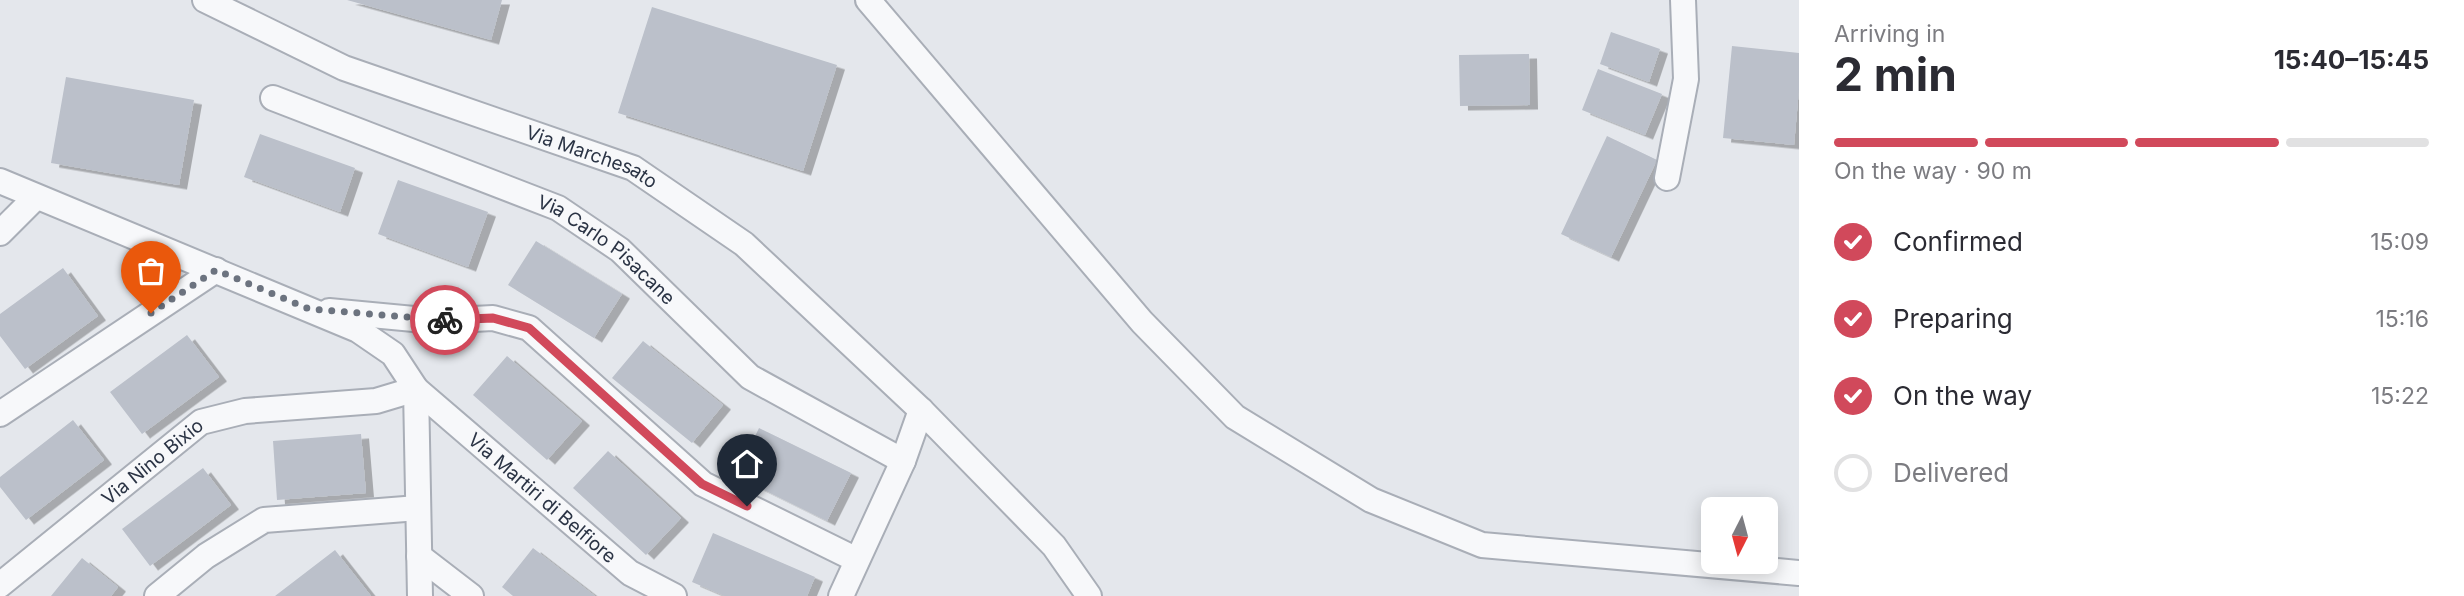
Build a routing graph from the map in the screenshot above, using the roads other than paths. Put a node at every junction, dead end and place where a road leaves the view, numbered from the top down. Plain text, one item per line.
1 (205, 0) edge
2 (868, 0) edge
3 (1683, 0) edge
4 (273, 98) dead end
5 (1667, 178) dead end
6 (0, 181) edge
7 (36, 197) junction
8 (0, 233) edge
9 (216, 270) junction
10 (309, 309) junction
11 (416, 388) junction
12 (921, 410) junction
13 (0, 414) edge
14 (903, 461) junction
15 (418, 508) junction
16 (419, 556) junction
17 (857, 560) junction
18 (1799, 573) edge
19 (0, 585) edge
20 (157, 596) edge
21 (421, 596) edge
22 (471, 596) edge
23 (674, 596) edge
24 (841, 596) edge
25 (1089, 596) edge

1 - 12 street, Via Marchesato
2 - 18 street
3 - 5 street
4 - 14 street, Via Carlo Pisacane
6 - 7 street, Via Martiri di Belfiore
7 - 8 street
7 - 9 street, Via Martiri di Belfiore
9 - 10 street, Via Martiri di Belfiore
9 - 13 street
10 - 11 street, Via Martiri di Belfiore
10 - 17 street
11 - 15 street
11 - 19 street, Via Nino Bixio
11 - 23 street, Via Martiri di Belfiore
12 - 14 street
12 - 25 street, Via Marchesato
14 - 17 street
15 - 16 street
15 - 20 street
16 - 21 street
16 - 22 street
17 - 24 street

